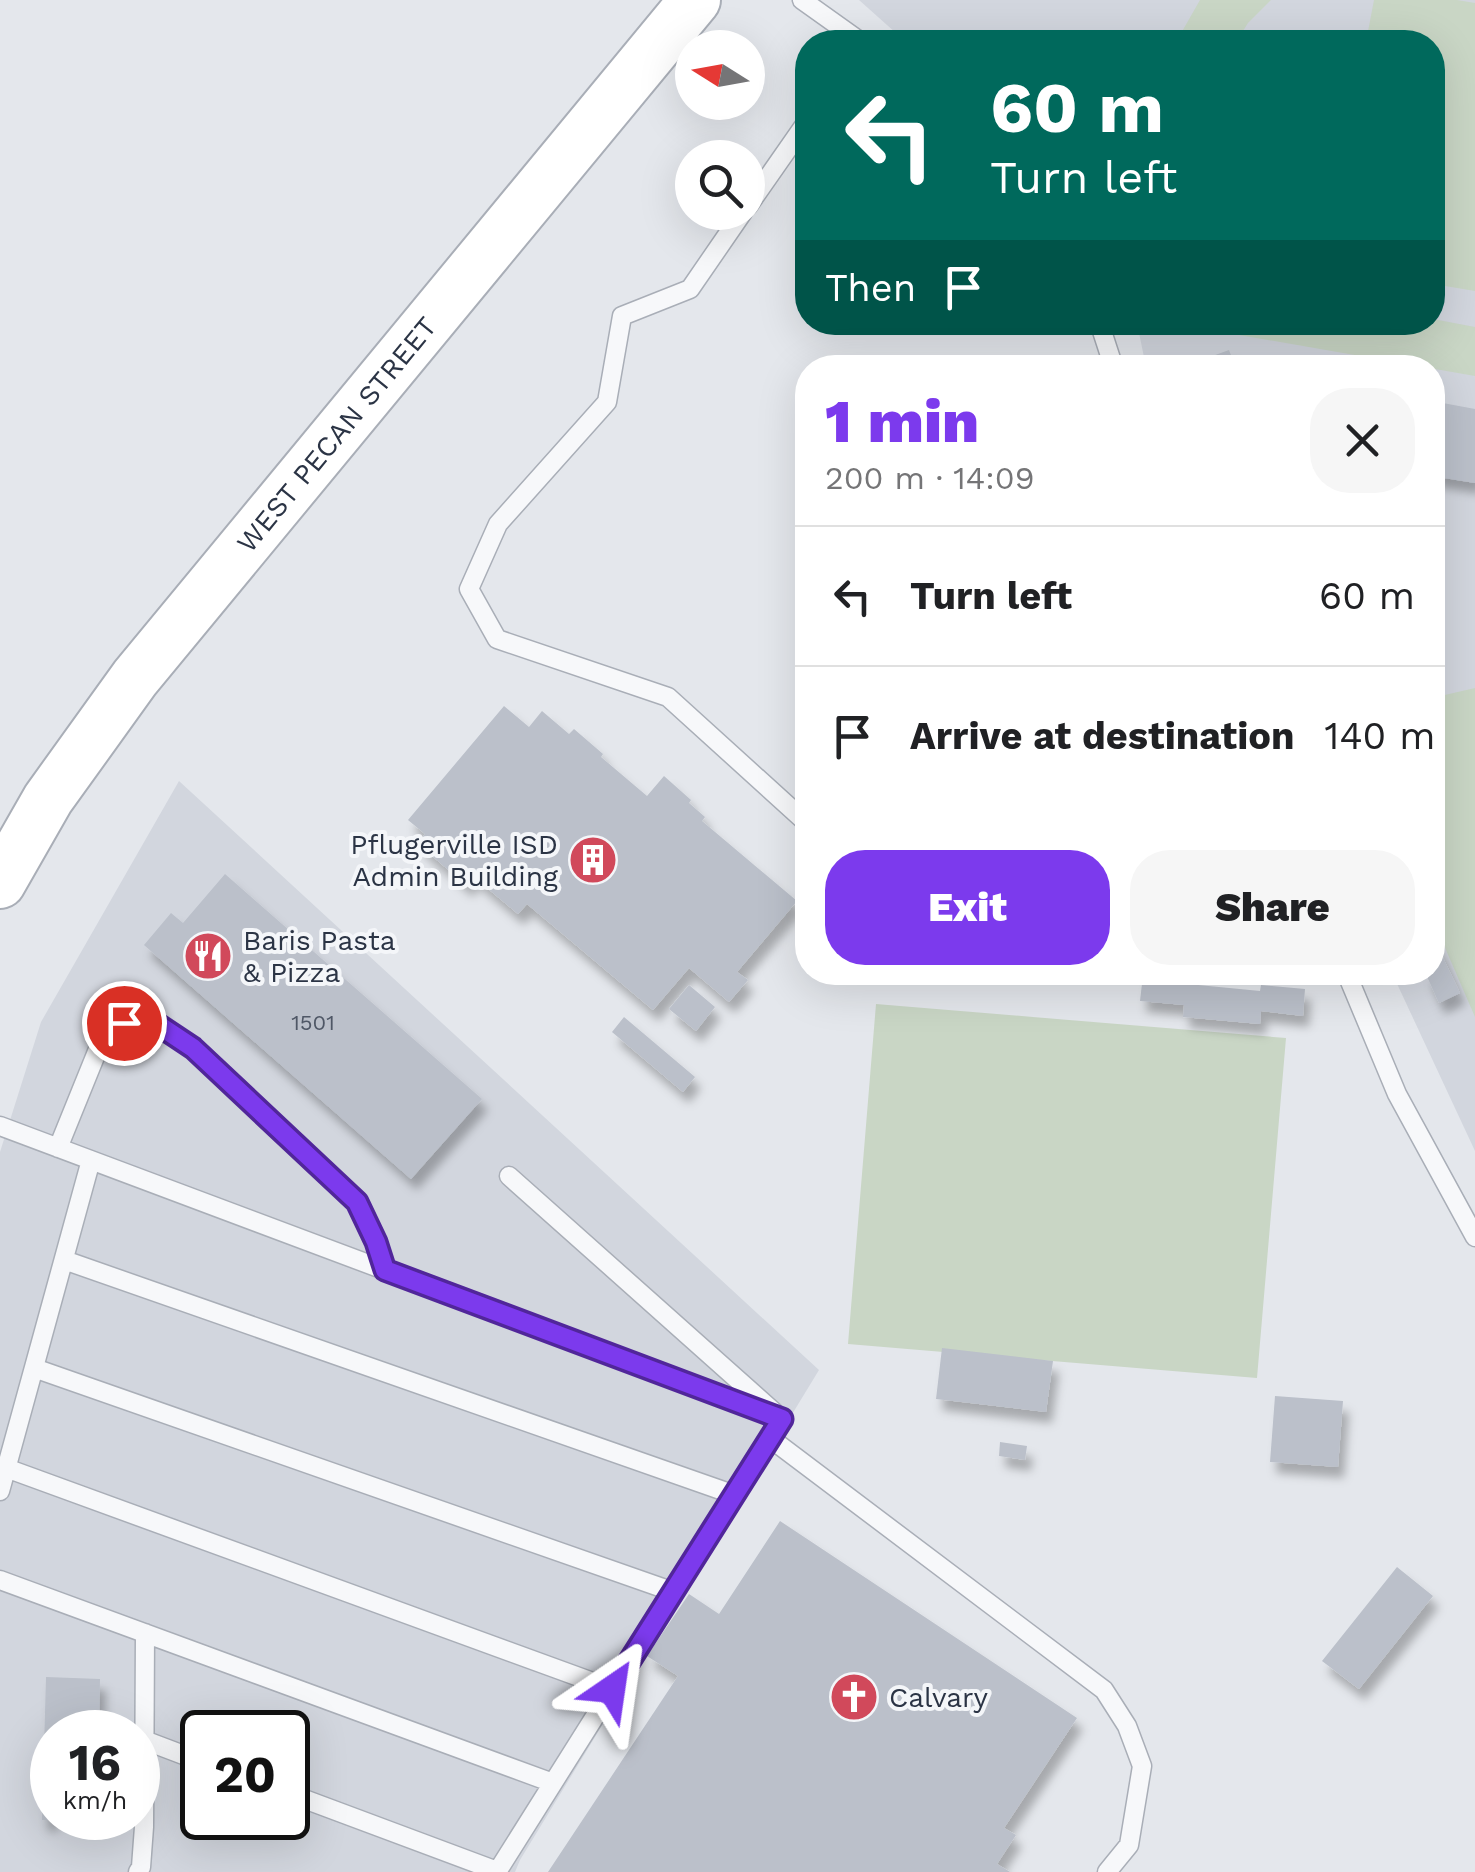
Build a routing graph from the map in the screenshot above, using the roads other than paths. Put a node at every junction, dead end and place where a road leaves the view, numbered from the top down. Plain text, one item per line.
1 (695, 0) edge
2 (802, 0) edge
3 (844, 30) edge
4 (795, 139) edge
5 (765, 182) edge
6 (730, 230) edge
7 (795, 812) edge
8 (4, 864) edge
9 (1351, 985) edge
10 (0, 1126) edge
11 (58, 1148) junction
12 (90, 1160) junction
13 (510, 1176) dead end
14 (1475, 1237) edge
15 (64, 1260) junction
16 (385, 1270) junction
17 (34, 1368) junction
18 (782, 1419) junction
19 (770, 1438) junction
20 (6, 1468) junction
21 (0, 1491) edge
22 (735, 1495) junction
23 (0, 1580) edge
24 (674, 1592) junction
25 (145, 1633) junction
26 (612, 1689) junction
27 (144, 1710) edge
28 (553, 1784) junction
29 (310, 1801) edge
30 (145, 1840) edge
31 (146, 1870) edge
32 (497, 1872) edge
33 (1106, 1872) edge

1 - 8 main road, WEST PECAN STREET
2 - 3 lane
4 - 5 lane
6 - 7 lane
9 - 14 lane
10 - 11 lane
11 - 12 lane
11 - 16 lane
12 - 15 lane
12 - 16 lane
13 - 18 lane
15 - 17 lane
15 - 22 lane
16 - 18 lane
17 - 20 lane
17 - 24 lane
18 - 19 lane
19 - 22 lane
19 - 33 lane
20 - 21 lane
20 - 26 lane
22 - 24 lane
23 - 25 lane
24 - 26 lane
25 - 27 lane
25 - 28 lane
26 - 28 lane
28 - 32 lane
29 - 32 lane
30 - 31 lane

